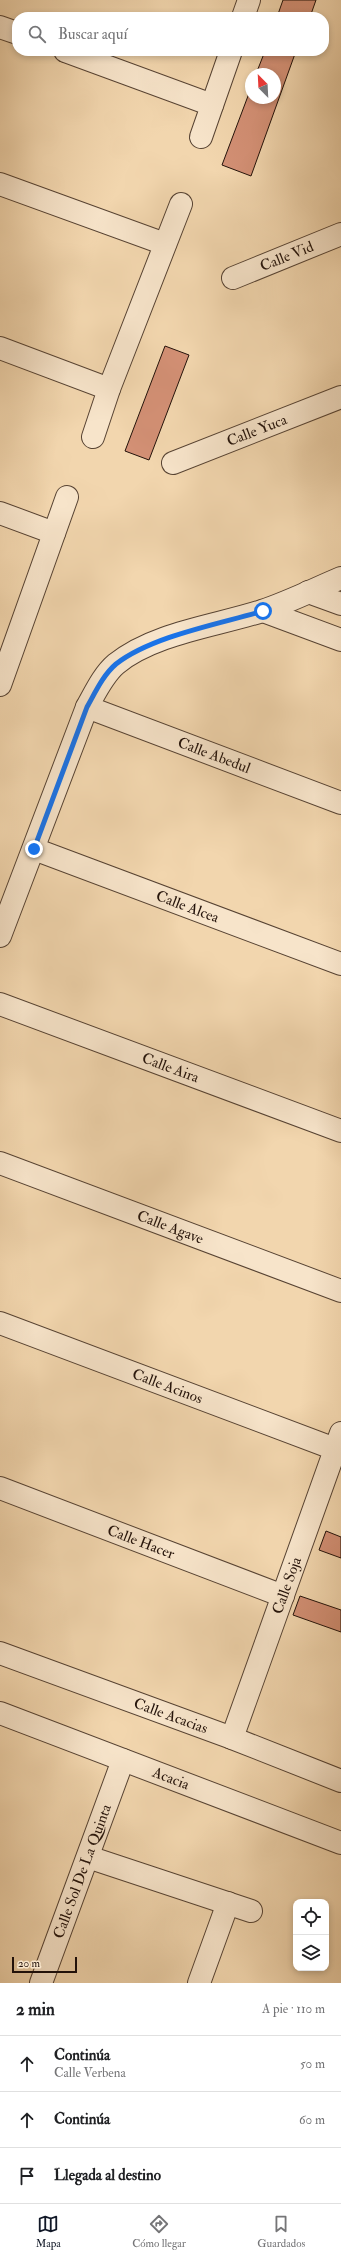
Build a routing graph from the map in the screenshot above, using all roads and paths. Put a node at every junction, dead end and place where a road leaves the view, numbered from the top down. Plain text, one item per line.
1 (250, 0) edge
2 (246, 12) edge
3 (0, 27) edge
4 (12, 31) edge
5 (79, 56) edge
6 (230, 56) edge
7 (212, 105) junction
8 (201, 137) dead end
9 (0, 184) edge
10 (181, 204) dead end
11 (341, 234) edge
12 (165, 244) junction
13 (233, 278) dead end
14 (0, 348) edge
15 (108, 389) junction
16 (341, 397) edge
17 (93, 437) dead end
18 (174, 463) dead end
19 (67, 497) dead end
20 (0, 513) edge
21 (54, 534) junction
22 (341, 578) edge
23 (308, 592) junction
24 (341, 604) edge
25 (263, 611) junction
26 (341, 640) edge
27 (2, 674) edge
28 (87, 707) junction
29 (341, 802) edge
30 (34, 849) junction
31 (0, 936) edge
32 (341, 964) edge
33 (0, 1004) edge
34 (341, 1131) edge
35 (0, 1163) edge
36 (341, 1292) edge
37 (0, 1323) edge
38 (338, 1441) edge
39 (0, 1488) edge
40 (282, 1596) junction
41 (0, 1653) edge
42 (0, 1713) edge
43 (232, 1738) junction
44 (123, 1760) junction
45 (341, 1781) edge
46 (341, 1843) edge
47 (88, 1857) junction
48 (228, 1903) junction
49 (251, 1911) dead end
50 (41, 1983) edge
51 (199, 1983) edge

1 - 2 street
3 - 4 street
5 - 7 street
6 - 7 street
7 - 8 street
9 - 12 street
10 - 12 street
11 - 13 street, Calle Vid
12 - 15 street
14 - 15 street
15 - 17 street
16 - 18 street, Calle Yuca
19 - 21 street
20 - 21 street
21 - 27 street
22 - 23 street
23 - 24 street
23 - 25 street
25 - 26 street
25 - 28 street
28 - 29 street, Calle Abedul
28 - 30 street
30 - 31 street
30 - 32 street, Calle Alcea
33 - 34 street, Calle Aira
35 - 36 street, Calle Agave
37 - 38 street, Calle Acinos
38 - 40 street, Calle Soja
39 - 40 street, Calle Hacer
40 - 43 street, Calle Soja
41 - 43 street, Calle Acacias
42 - 44 street, Acacia
43 - 45 street, Calle Acacias
44 - 46 street, Acacia
44 - 47 street, Calle Sol De La Quinta
47 - 48 street
47 - 50 street, Calle Sol De La Quinta
48 - 49 street
48 - 51 street

